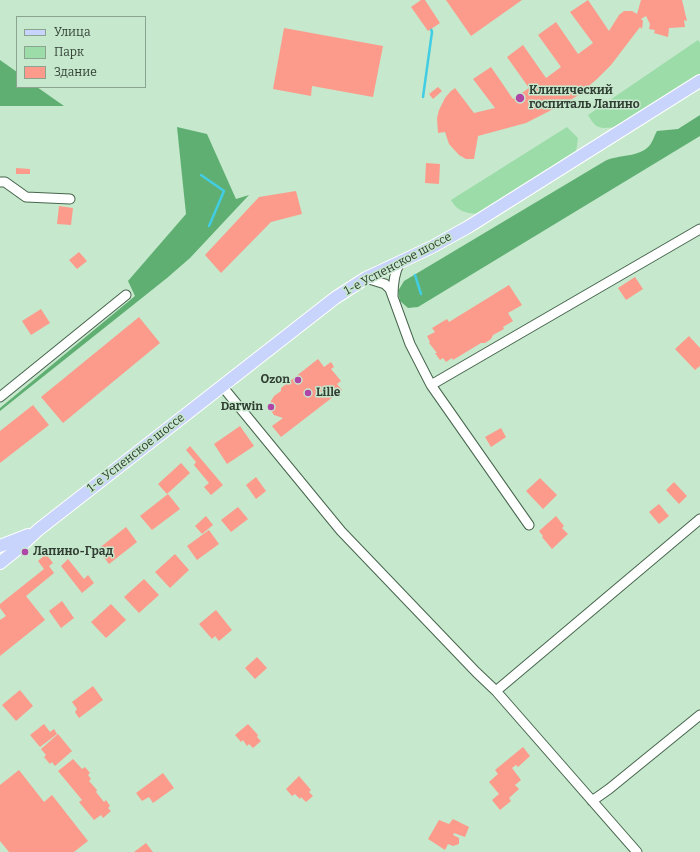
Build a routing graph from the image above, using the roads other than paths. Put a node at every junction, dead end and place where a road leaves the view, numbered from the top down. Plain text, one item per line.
1 (700, 81) edge
2 (0, 182) edge
3 (70, 199) dead end
4 (700, 229) edge
5 (399, 264) junction
6 (366, 278) junction
7 (126, 295) dead end
8 (393, 296) junction
9 (431, 385) junction
10 (222, 386) junction
11 (0, 398) edge
12 (700, 519) edge
13 (529, 525) dead end
14 (38, 530) junction
15 (0, 546) edge
16 (0, 563) edge
17 (496, 691) junction
18 (700, 715) edge
19 (592, 801) junction
20 (637, 852) edge

1 - 5 main road, 1-е Успенское шоссе
2 - 3 street
4 - 9 street
5 - 6 main road, 1-е Успенское шоссе
5 - 8 street
6 - 8 street
6 - 10 main road, 1-е Успенское шоссе
7 - 11 street
8 - 9 street
9 - 13 street
10 - 14 main road, 1-е Успенское шоссе
10 - 17 street
12 - 17 street
14 - 15 main road, 1-е Успенское шоссе
14 - 16 main road, 1-е Успенское шоссе
17 - 19 street
18 - 19 street
19 - 20 street

